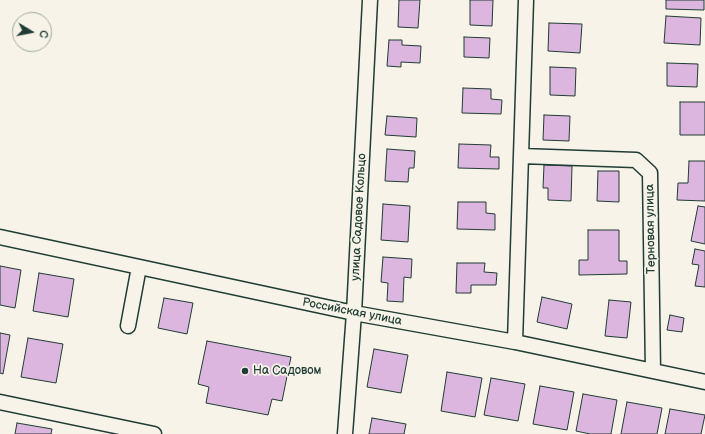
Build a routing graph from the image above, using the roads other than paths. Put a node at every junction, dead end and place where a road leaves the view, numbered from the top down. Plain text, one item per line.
1 (370, 0) edge
2 (526, 0) edge
3 (521, 156) junction
4 (0, 237) edge
5 (139, 267) junction
6 (354, 313) junction
7 (128, 326) dead end
8 (515, 342) junction
9 (653, 372) junction
10 (705, 382) edge
11 (0, 402) edge
12 (154, 434) edge
13 (345, 434) edge

1 - 6 street, улица Садовое Кольцо
2 - 3 street
3 - 8 street
3 - 9 street, Терновая улица
4 - 5 street, Российская улица
5 - 6 street, Российская улица
5 - 7 street
6 - 8 street, Российская улица
6 - 13 street, улица Садовое Кольцо
8 - 9 street, Российская улица
9 - 10 street, Российская улица
11 - 12 street

